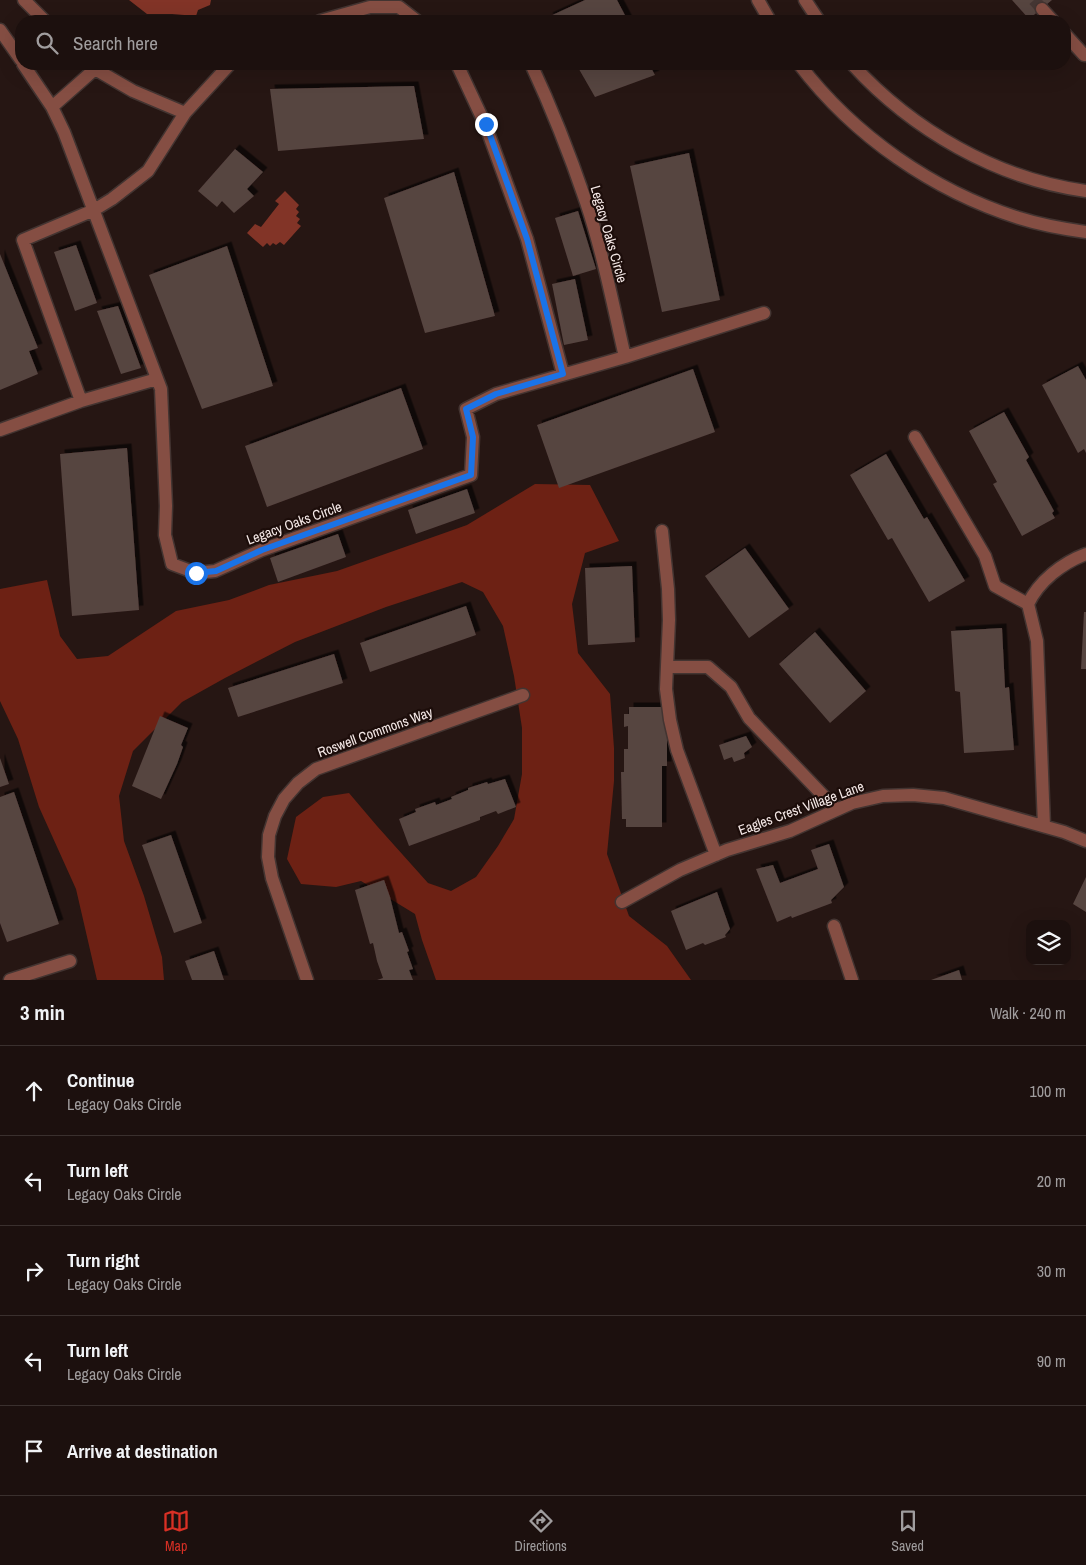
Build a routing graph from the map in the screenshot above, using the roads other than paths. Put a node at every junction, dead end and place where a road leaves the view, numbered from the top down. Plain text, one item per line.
1 (24, 0) edge
2 (758, 0) edge
3 (805, 0) edge
4 (398, 3) edge
5 (1042, 9) tunnel mouth
6 (39, 15) edge
7 (341, 15) edge
8 (411, 15) edge
9 (767, 15) edge
10 (815, 15) edge
11 (1048, 15) edge
12 (0, 30) edge
13 (1071, 41) edge
14 (15, 51) edge
15 (1086, 55) edge
16 (28, 70) edge
17 (89, 70) edge
18 (97, 70) edge
19 (224, 70) edge
20 (460, 70) edge
21 (534, 70) edge
22 (804, 70) edge
23 (858, 70) edge
24 (52, 107) junction
25 (185, 113) junction
26 (1086, 190) edge
27 (94, 210) junction
28 (1086, 232) edge
29 (764, 313) dead end
30 (625, 357) junction
31 (563, 374) junction
32 (157, 379) junction
33 (81, 401) junction
34 (0, 430) edge
35 (915, 437) dead end
36 (662, 530) dead end
37 (1086, 554) edge
38 (1028, 604) junction
39 (667, 667) junction
40 (523, 695) dead end
41 (836, 810) junction
42 (1044, 826) junction
43 (1086, 840) edge
44 (716, 855) junction
45 (622, 902) dead end
46 (834, 926) dead end
47 (70, 961) dead end
48 (10, 980) edge
49 (307, 980) edge
50 (852, 980) edge

1 - 6 street
2 - 9 street
3 - 10 street
4 - 7 street
4 - 8 street
5 - 11 street
12 - 14 street
13 - 15 street
16 - 24 street, Legacy Oaks Circle
17 - 24 street
18 - 25 street
19 - 25 street
20 - 31 street
21 - 30 street, Legacy Oaks Circle
22 - 28 street
23 - 26 street
24 - 27 street, Legacy Oaks Circle
25 - 27 street
27 - 32 street, Legacy Oaks Circle
27 - 33 street
29 - 30 street
30 - 31 street, Legacy Oaks Circle
31 - 32 street, Legacy Oaks Circle
32 - 33 street
33 - 34 street
35 - 38 street
36 - 39 street
37 - 38 street
38 - 42 street
39 - 41 street
39 - 44 street
40 - 49 street, Roswell Commons Way
41 - 42 street, Eagles Crest Village Lane
41 - 44 street, Eagles Crest Village Lane
42 - 43 street, Eagles Crest Village Lane
44 - 45 street, Eagles Crest Village Lane
46 - 50 street
47 - 48 street

